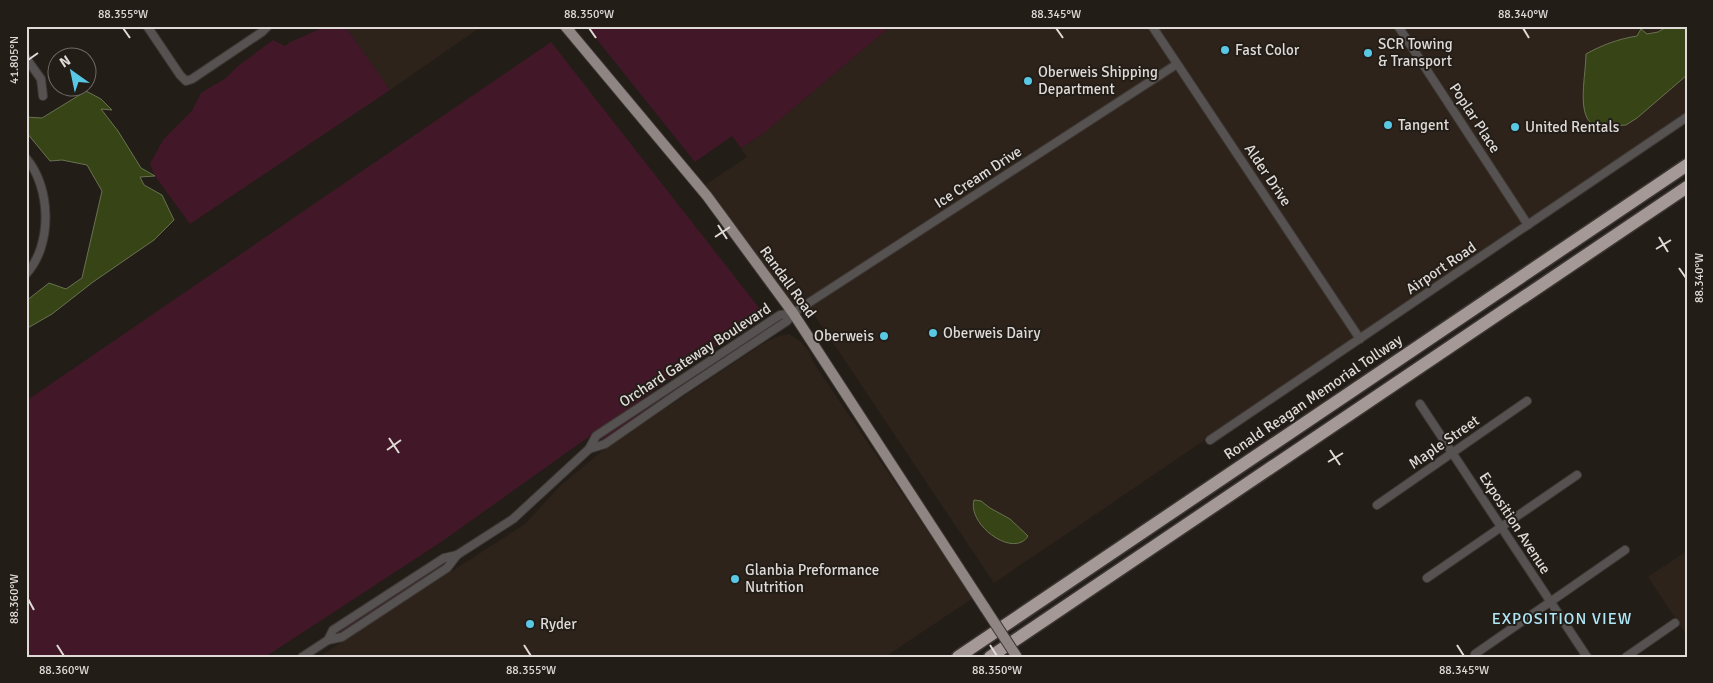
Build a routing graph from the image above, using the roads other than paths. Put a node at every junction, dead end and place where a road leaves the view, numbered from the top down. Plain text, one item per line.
1 (147, 26) edge
2 (268, 26) edge
3 (565, 26) edge
4 (1152, 26) edge
5 (1398, 26) edge
6 (26, 58) edge
7 (1178, 64) junction
8 (43, 96) dead end
9 (1687, 117) edge
10 (26, 158) edge
11 (1687, 165) edge
12 (1687, 187) edge
13 (1528, 225) junction
14 (26, 274) edge
15 (793, 313) junction
16 (1360, 339) junction
17 (1527, 401) dead end
18 (1420, 404) dead end
19 (1210, 440) dead end
20 (589, 449) junction
21 (1452, 453) junction
22 (1577, 475) dead end
23 (1376, 505) dead end
24 (1501, 527) junction
25 (1625, 550) dead end
26 (1427, 578) dead end
27 (1550, 601) junction
28 (1675, 624) dead end
29 (1474, 654) dead end
30 (302, 657) edge
31 (958, 657) edge
32 (990, 657) edge
33 (1017, 657) edge
34 (1586, 657) edge
35 (1626, 657) edge

1 - 2 street
3 - 15 main road, Randall Road
4 - 7 street, Alder Drive
5 - 13 street, Poplar Place
6 - 8 street
7 - 15 street, Ice Cream Drive
7 - 16 street, Alder Drive
9 - 13 street, Airport Road
10 - 14 street
11 - 31 highway, Ronald Reagan Memorial Tollway
12 - 32 highway
13 - 16 street, Airport Road
15 - 20 street, Orchard Gateway Boulevard
15 - 20 street, Orchard Gateway Boulevard
15 - 33 main road, Randall Road, bridge
16 - 19 street, Airport Road
17 - 21 street, Maple Street
18 - 21 street, Exposition Avenue
20 - 30 street, Orchard Gateway Boulevard
21 - 23 street, Maple Street
21 - 24 street, Exposition Avenue
22 - 24 street
24 - 26 street
24 - 27 street, Exposition Avenue
25 - 27 street
27 - 29 street
27 - 34 street, Exposition Avenue
28 - 35 street

